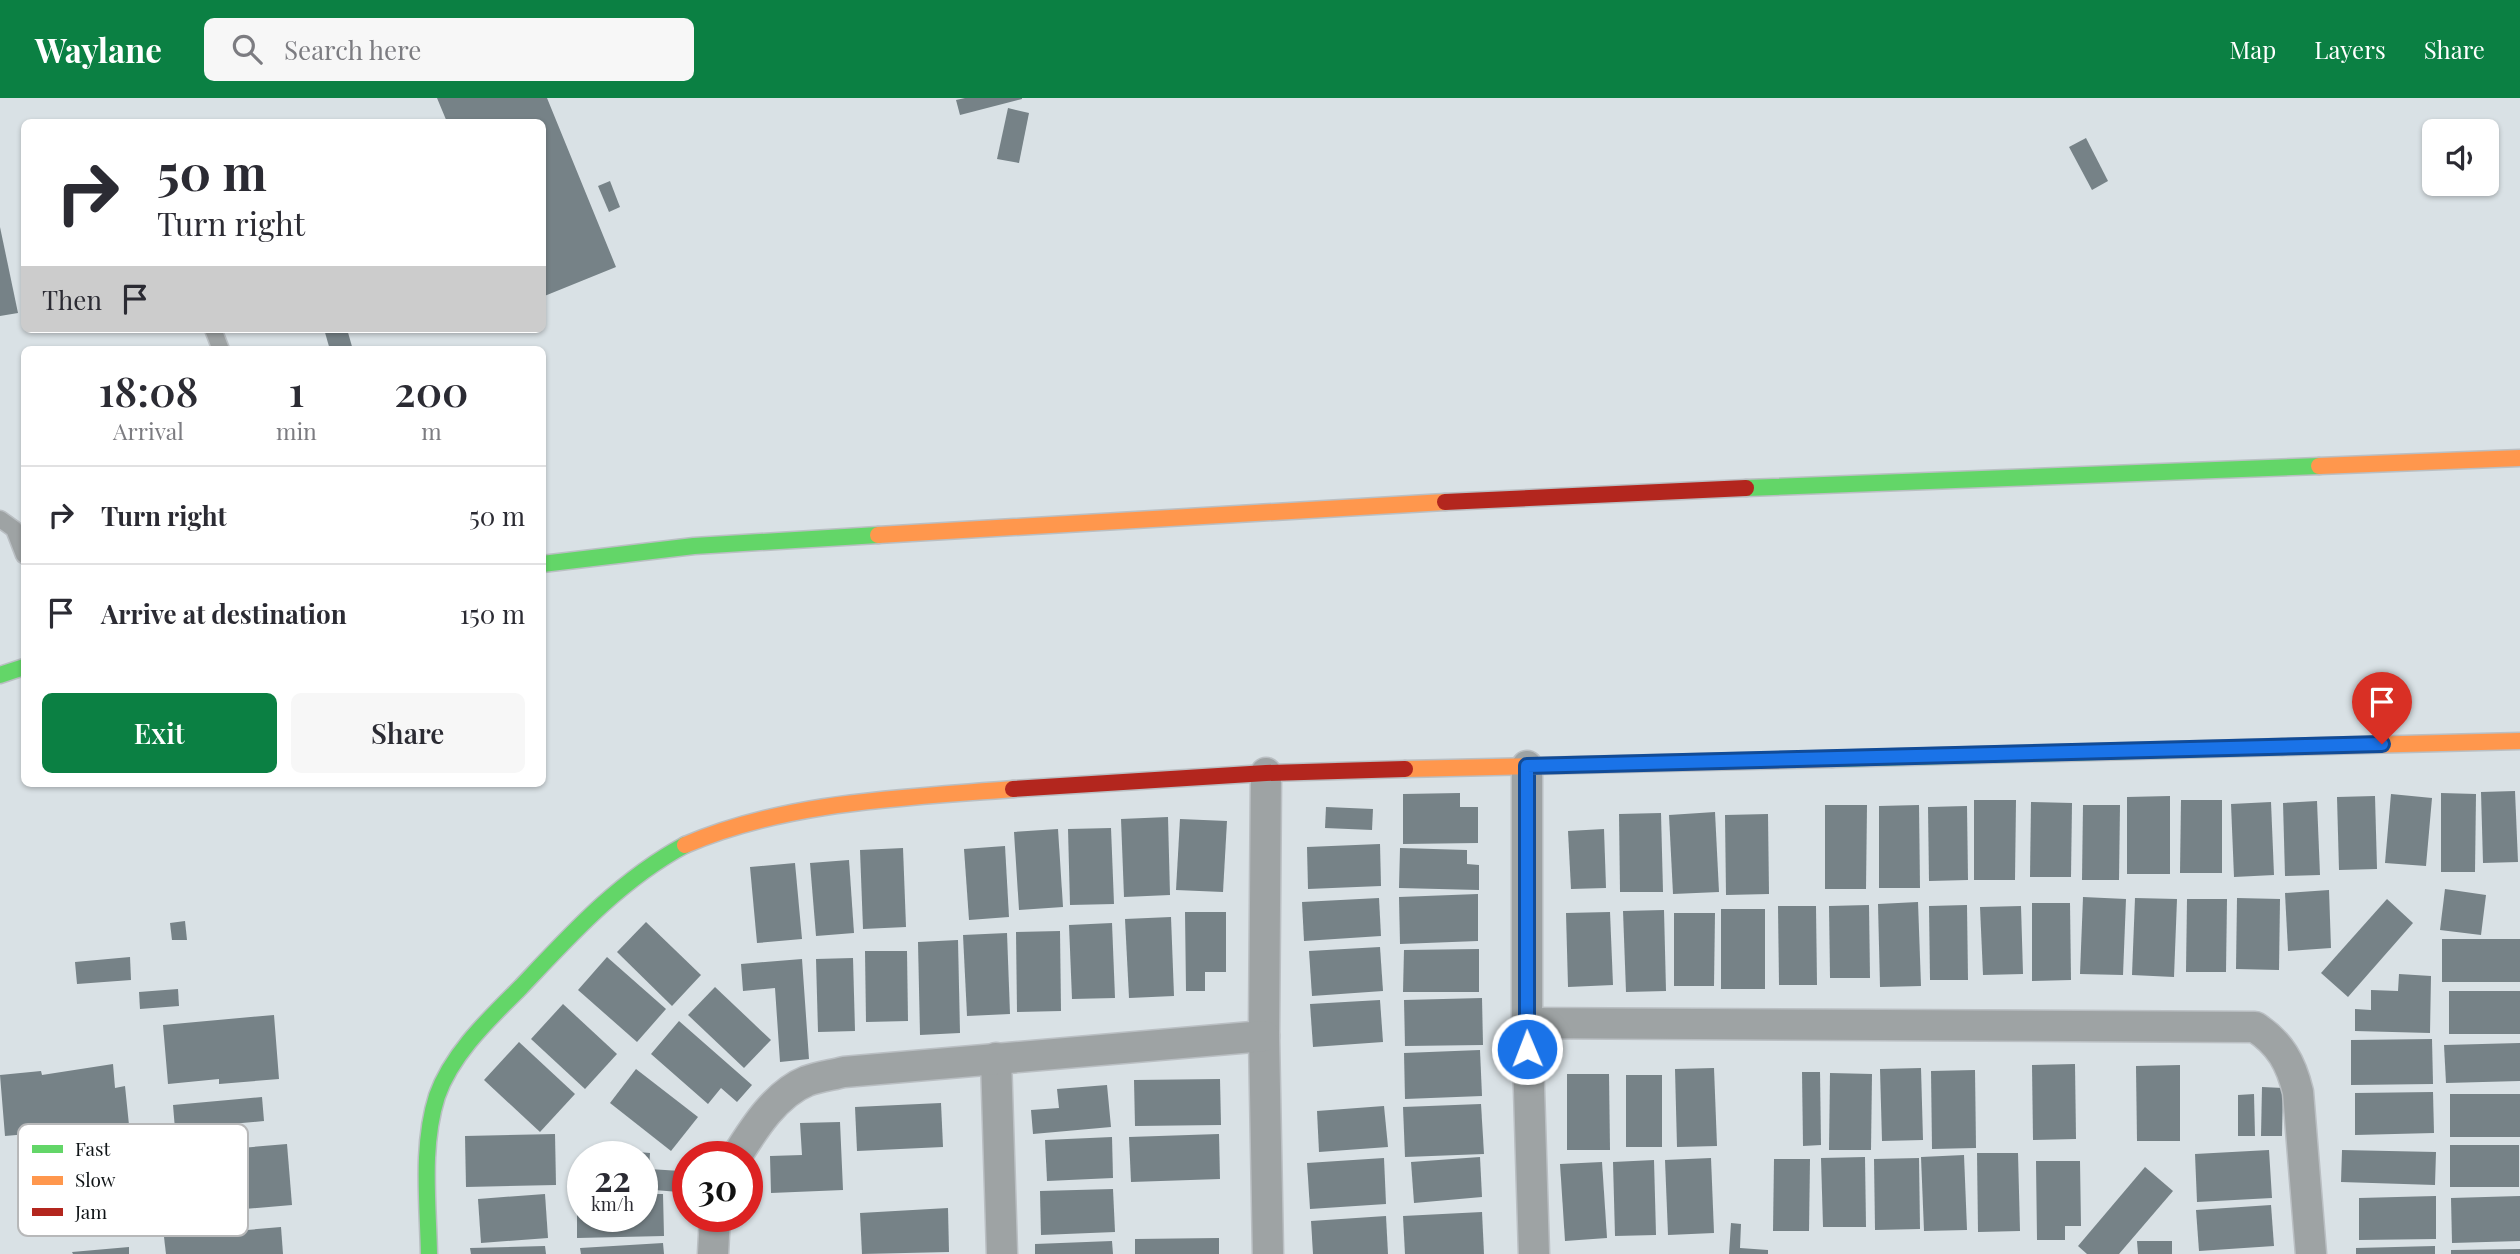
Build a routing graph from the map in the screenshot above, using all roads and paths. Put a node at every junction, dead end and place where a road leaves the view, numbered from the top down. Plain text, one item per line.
1 (2520, 458) edge
2 (0, 519) edge
3 (21, 547) edge
4 (546, 564) edge
5 (21, 668) edge
6 (0, 676) edge
7 (2520, 741) edge
8 (1527, 766) junction
9 (1266, 774) junction
10 (1527, 1023) junction
11 (1264, 1036) junction
12 (996, 1058) junction
13 (746, 1141) edge
14 (714, 1232) edge
15 (429, 1254) edge
16 (713, 1254) edge
17 (1002, 1254) edge
18 (1268, 1254) edge
19 (1534, 1254) edge
20 (2311, 1254) edge

1 - 4 street
2 - 3 lane
5 - 6 street
7 - 8 street
8 - 9 street
8 - 10 street
9 - 11 street
9 - 15 street
10 - 19 street
10 - 20 street
11 - 12 street
11 - 18 street
12 - 13 street
12 - 17 street
14 - 16 street

